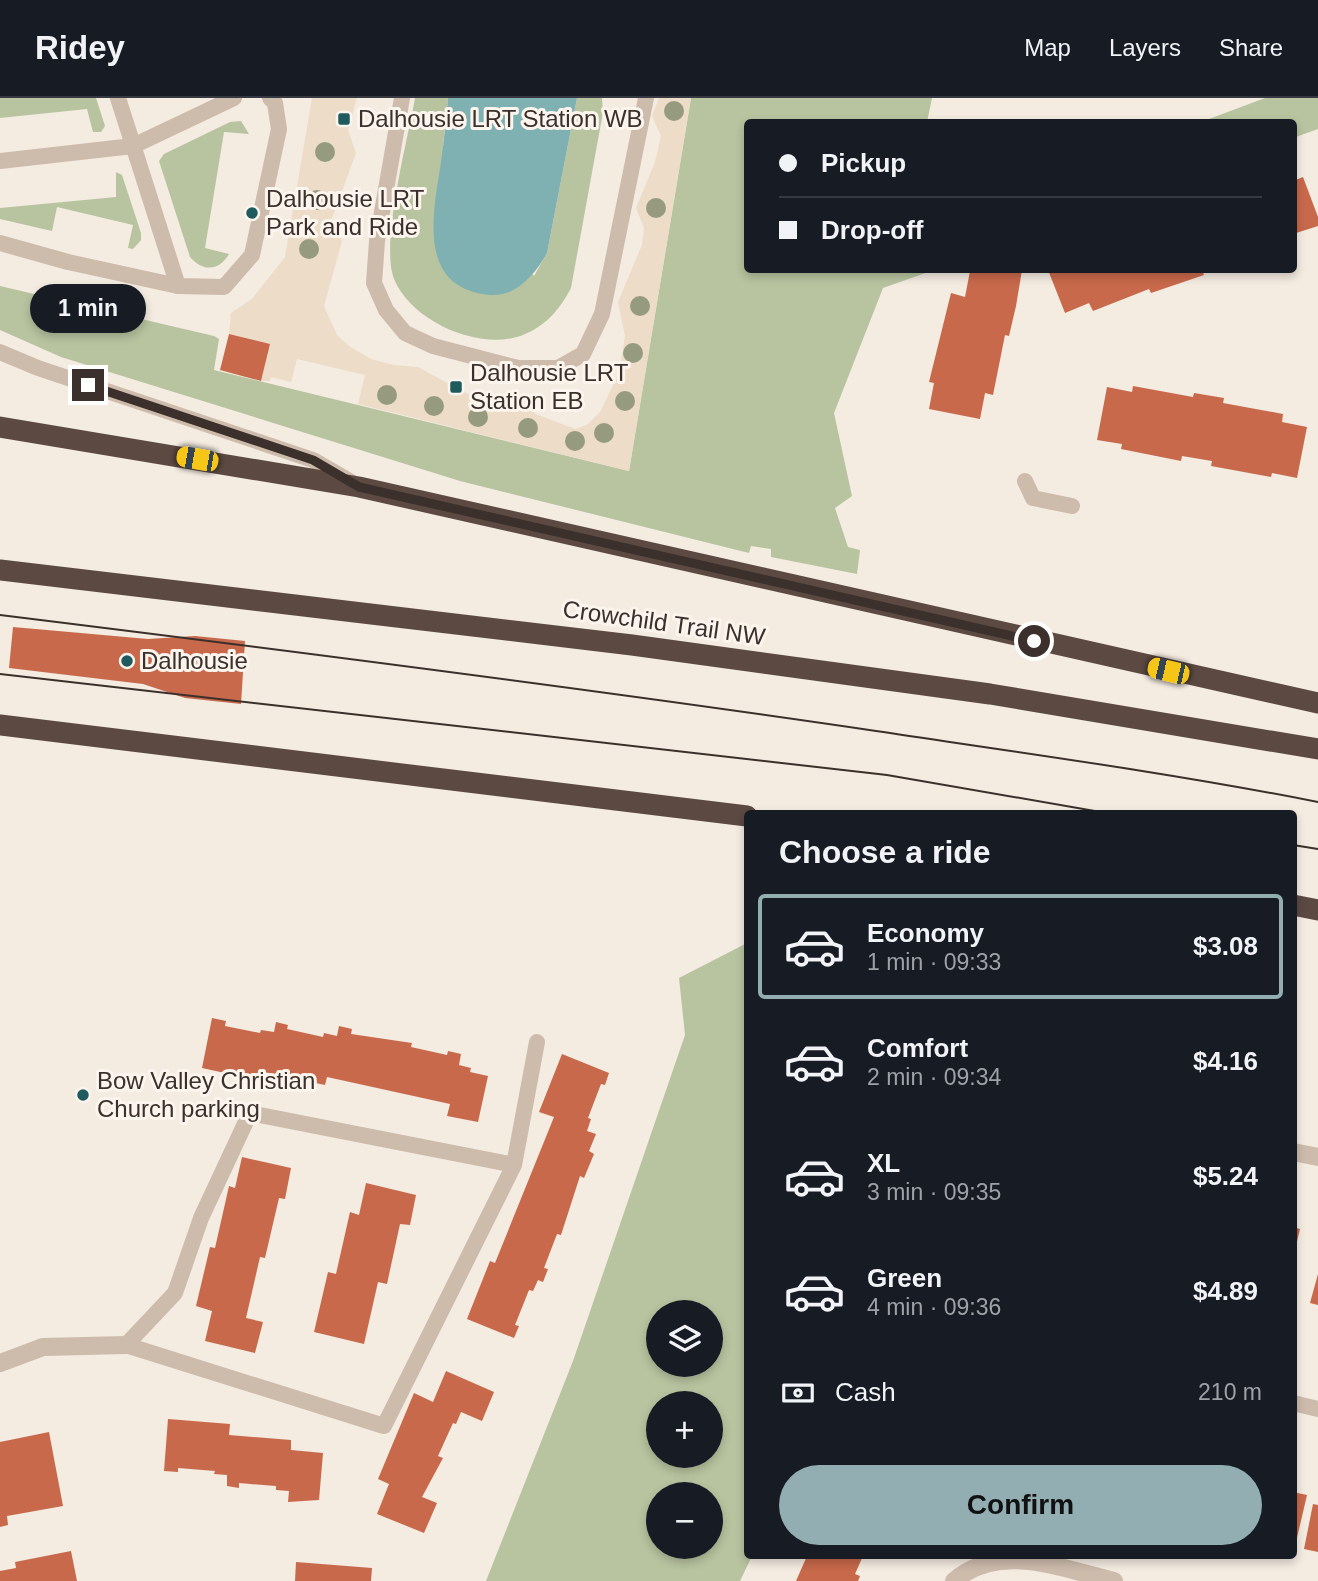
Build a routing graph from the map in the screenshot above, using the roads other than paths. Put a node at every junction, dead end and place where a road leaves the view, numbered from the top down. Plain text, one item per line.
1 (118, 98) edge
2 (234, 98) edge
3 (270, 98) edge
4 (402, 98) edge
5 (646, 98) edge
6 (133, 146) junction
7 (0, 161) edge
8 (0, 243) edge
9 (178, 286) junction
10 (0, 352) edge
11 (0, 427) edge
12 (1025, 481) dead end
13 (359, 487) junction
14 (1072, 506) dead end
15 (0, 570) edge
16 (1318, 703) edge
17 (0, 725) edge
18 (1318, 749) edge
19 (744, 816) edge
20 (1297, 906) edge
21 (1318, 910) edge
22 (537, 1042) dead end
23 (1297, 1153) edge
24 (1318, 1157) edge
25 (514, 1165) junction
26 (126, 1345) junction
27 (0, 1363) edge
28 (1297, 1404) edge
29 (1318, 1409) edge
30 (954, 1581) edge
31 (1114, 1581) edge

1 - 6 lane
2 - 6 lane
3 - 9 lane
4 - 5 lane
6 - 7 lane
6 - 9 lane
8 - 9 lane
10 - 13 lane
11 - 13 highway
12 - 14 lane
13 - 16 highway
15 - 18 highway, Crowchild Trail NW
17 - 19 highway
20 - 21 highway
22 - 25 lane
23 - 24 street
25 - 26 lane
25 - 26 lane
26 - 27 street
28 - 29 lane
30 - 31 street

